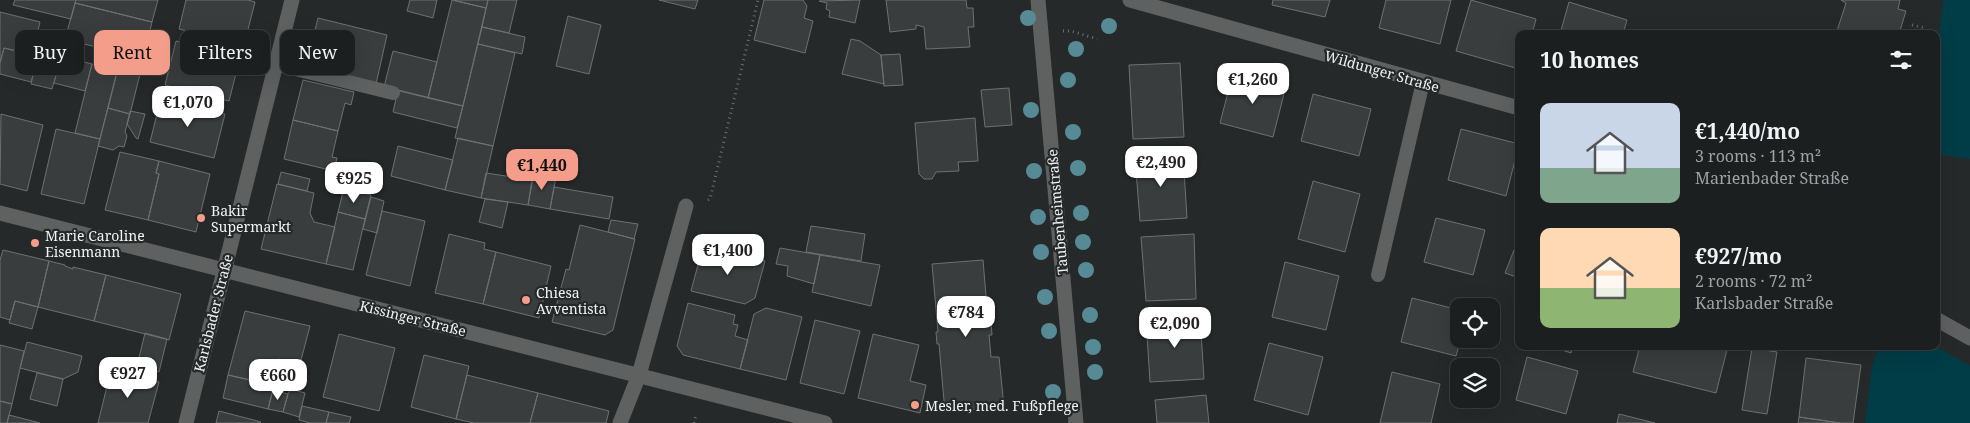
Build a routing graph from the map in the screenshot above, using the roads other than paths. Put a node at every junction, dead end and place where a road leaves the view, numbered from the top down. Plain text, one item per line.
1 (292, 0) edge
2 (1038, 0) edge
3 (1130, 0) edge
4 (275, 64) junction
5 (1423, 82) junction
6 (392, 93) dead end
7 (1515, 107) edge
8 (686, 206) road end
9 (0, 213) edge
10 (223, 270) junction
11 (1378, 275) dead end
12 (1940, 321) edge
13 (1970, 338) edge
14 (639, 375) junction
15 (186, 423) edge
16 (620, 423) edge
17 (825, 423) edge
18 (1076, 423) edge

1 - 4 street, Karlsbader Straße
2 - 18 street, Taubenheimstraße
3 - 5 street, Wildunger Straße
4 - 6 lane
4 - 10 street, Karlsbader Straße
5 - 7 street, Wildunger Straße
5 - 11 lane
8 - 14 street
9 - 10 street, Kissinger Straße
10 - 14 street, Kissinger Straße
10 - 15 street, Karlsbader Straße
12 - 13 street
14 - 16 street
14 - 17 street, Kissinger Straße

